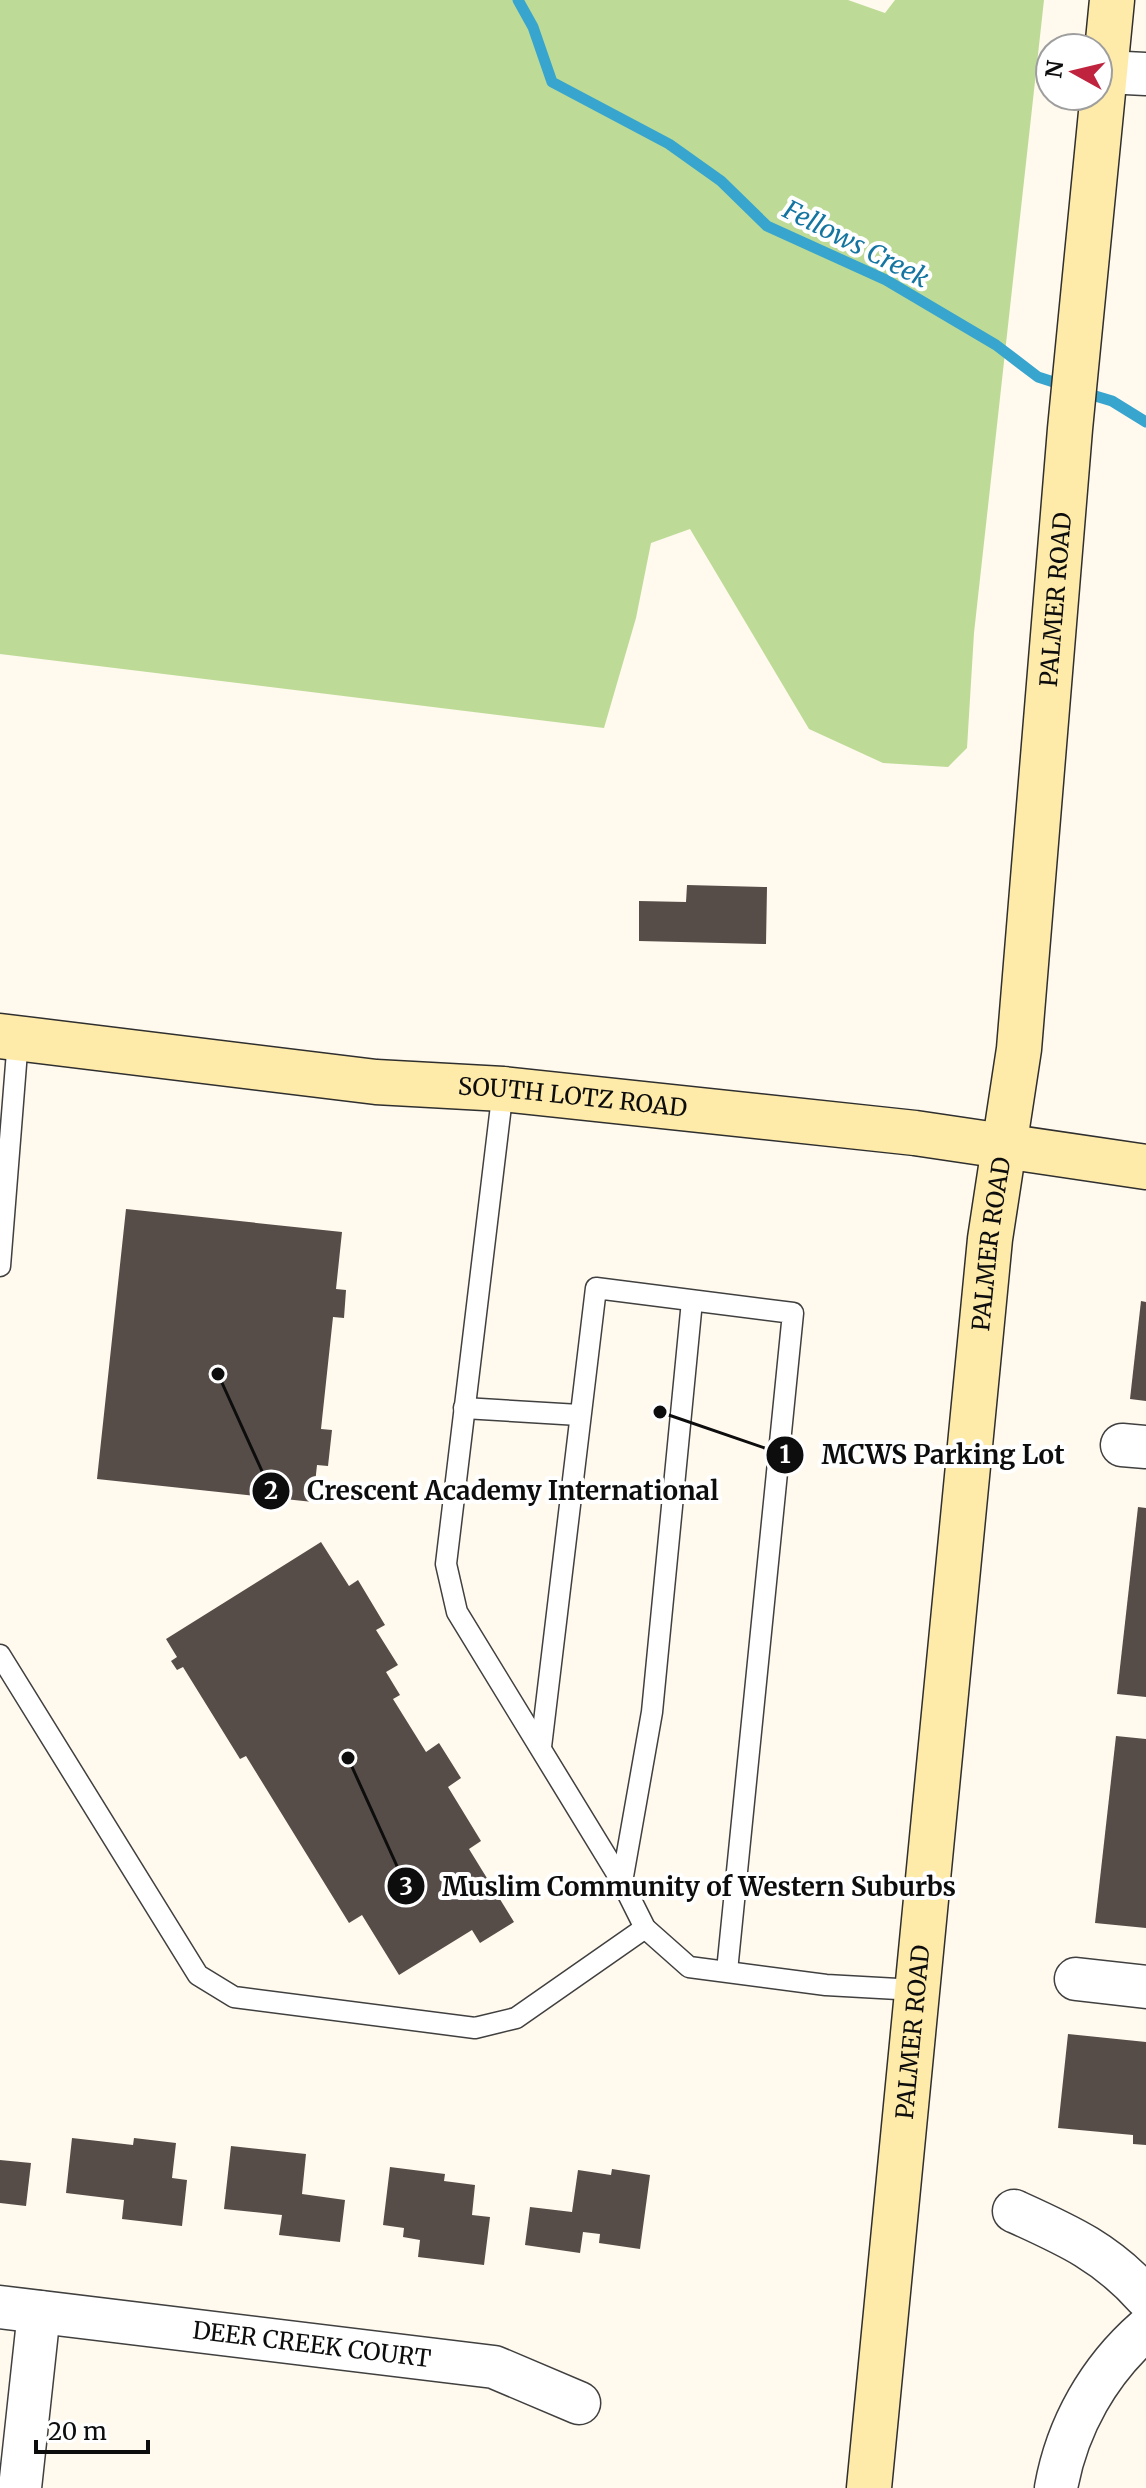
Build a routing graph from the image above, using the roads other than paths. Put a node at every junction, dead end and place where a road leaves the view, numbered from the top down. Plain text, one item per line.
1 (1112, 0) edge
2 (1126, 73) edge
3 (9, 1038) edge
4 (503, 1089) junction
5 (1003, 1145) junction
6 (1146, 1167) edge
7 (0, 1266) edge
8 (692, 1301) junction
9 (464, 1408) junction
10 (579, 1415) junction
11 (0, 1655) edge
12 (541, 1747) junction
13 (622, 1882) junction
14 (645, 1928) junction
15 (727, 1971) junction
16 (1076, 1979) dead end
17 (1146, 1987) edge
18 (916, 1990) junction
19 (1014, 2211) dead end
20 (1146, 2297) edge
21 (20, 2309) edge
22 (1146, 2329) edge
23 (579, 2403) dead end
24 (20, 2488) edge
25 (869, 2488) edge
26 (1056, 2488) edge

1 - 2 street, PALMER ROAD
2 - 5 street, PALMER ROAD
3 - 4 street, SOUTH LOTZ ROAD
3 - 7 lane
4 - 5 street, SOUTH LOTZ ROAD
4 - 9 lane
5 - 6 street, SOUTH LOTZ ROAD
5 - 18 street, PALMER ROAD
8 - 10 lane
8 - 13 lane
8 - 15 lane
9 - 10 lane
9 - 12 lane
10 - 12 lane
11 - 14 lane
12 - 13 lane
13 - 14 lane
14 - 15 lane
15 - 18 lane
16 - 17 street
18 - 25 street, PALMER ROAD
19 - 20 street
21 - 23 street, DEER CREEK COURT
21 - 24 street
22 - 26 street

